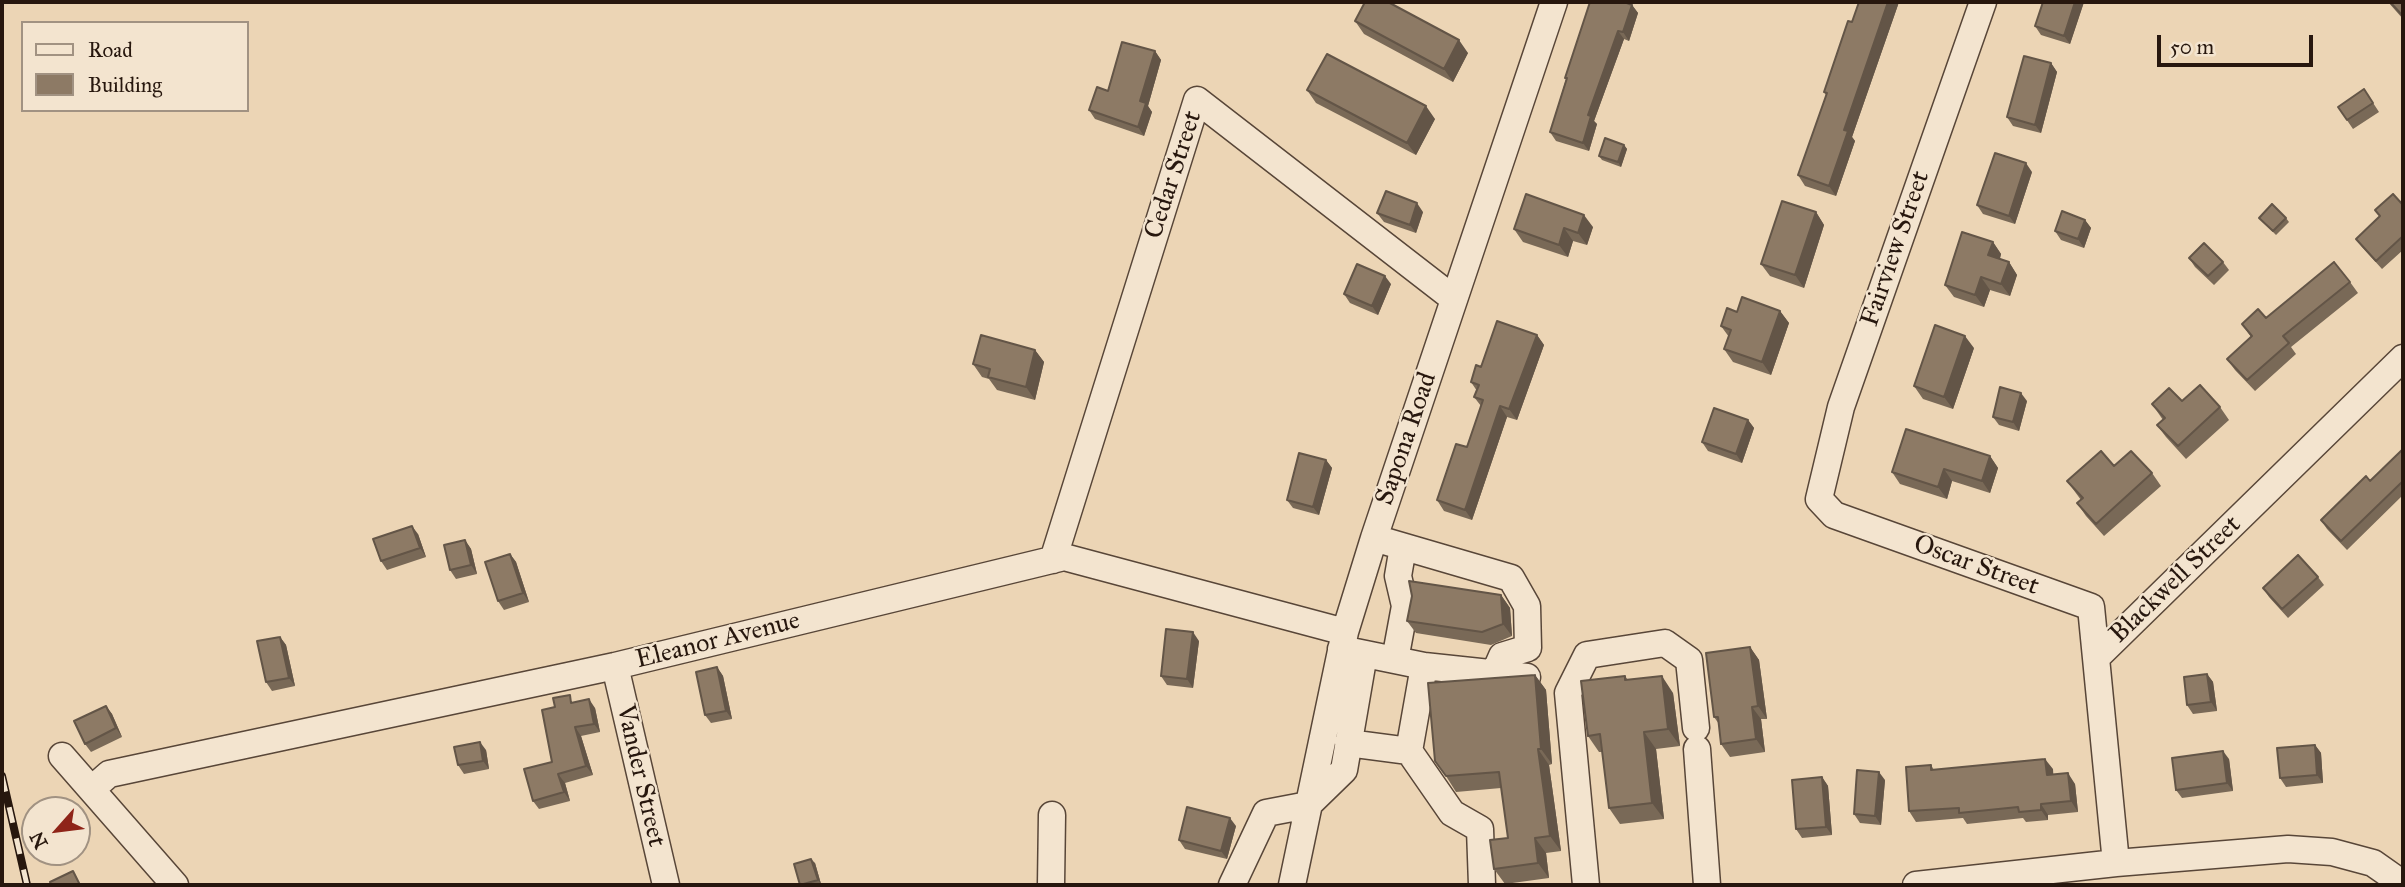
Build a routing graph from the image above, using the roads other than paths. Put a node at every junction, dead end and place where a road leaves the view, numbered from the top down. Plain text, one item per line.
1 (1554, 2) edge
2 (1983, 2) edge
3 (1454, 299) junction
4 (2403, 358) edge
5 (1819, 499) joint
6 (1374, 538) junction
7 (1403, 547) junction
8 (1053, 560) junction
9 (1350, 645) junction
10 (2096, 658) junction
11 (1395, 660) junction
12 (615, 666) junction
13 (1424, 666) junction
14 (1496, 673) junction
15 (1527, 677) edge
16 (1348, 743) junction
17 (1409, 751) junction
18 (62, 756) dead end
19 (92, 789) junction
20 (1308, 805) junction
21 (1052, 815) dead end
22 (2116, 863) junction
23 (2403, 884) edge
24 (174, 885) edge
25 (666, 885) edge
26 (1051, 885) edge
27 (1232, 885) edge
28 (1292, 885) edge
29 (1482, 885) edge
30 (1586, 885) edge
31 (1707, 885) edge
32 (1916, 885) edge

1 - 3 street, Sapona Road
2 - 5 street, Fairview Street
3 - 6 street, Sapona Road
3 - 8 street, Cedar Street
4 - 10 street, Blackwell Street
5 - 10 street, Oscar Street
6 - 7 street
6 - 9 street, Sapona Road
7 - 11 street
7 - 14 street
8 - 9 street, Eleanor Avenue
8 - 12 street, Eleanor Avenue
9 - 11 street, Eleanor Avenue
9 - 16 street
9 - 20 street, Sapona Road
10 - 22 street, Blackwell Street
11 - 13 street, Eleanor Avenue
12 - 19 street, Eleanor Avenue
12 - 25 street, Vander Street
13 - 14 street, Eleanor Avenue
13 - 17 street
14 - 15 street, Eleanor Avenue
16 - 17 street
16 - 20 street
17 - 29 street
18 - 19 street
19 - 24 street
20 - 27 street
20 - 28 street, Sapona Road
21 - 26 street
22 - 23 street
22 - 32 street
30 - 31 street

